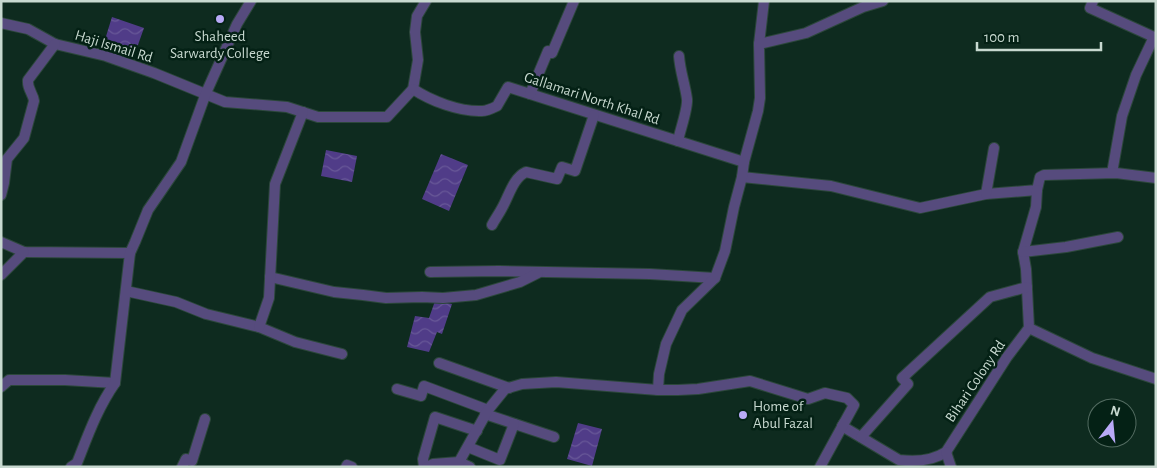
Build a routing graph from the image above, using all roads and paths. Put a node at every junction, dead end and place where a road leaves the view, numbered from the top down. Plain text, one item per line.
1 (251, 1) edge
2 (426, 1) edge
3 (574, 1) edge
4 (764, 1) edge
5 (883, 1) edge
6 (1093, 1) edge
7 (1, 23) edge
8 (55, 44) junction
9 (759, 44) junction
10 (679, 56) dead end
11 (413, 89) junction
12 (206, 93) junction
13 (530, 94) junction
14 (303, 112) junction
15 (594, 114) junction
16 (678, 141) junction
17 (994, 148) dead end
18 (744, 162) junction
19 (1112, 173) junction
20 (742, 177) junction
21 (1156, 178) edge
22 (1037, 190) junction
23 (1, 194) edge
24 (986, 194) junction
25 (492, 225) dead end
26 (1118, 237) dead end
27 (1, 242) edge
28 (24, 252) junction
29 (130, 252) junction
30 (1023, 252) junction
31 (430, 272) dead end
32 (538, 272) junction
33 (1, 275) edge
34 (270, 277) junction
35 (715, 278) junction
36 (1028, 287) junction
37 (126, 291) junction
38 (259, 327) junction
39 (1029, 328) junction
40 (342, 354) dead end
41 (439, 363) dead end
42 (1156, 379) edge
43 (115, 383) junction
44 (1, 387) edge
45 (509, 388) junction
46 (397, 389) dead end
47 (658, 390) junction
48 (486, 412) junction
49 (205, 419) dead end
50 (844, 423) junction
51 (514, 424) junction
52 (476, 431) junction
53 (554, 437) dead end
54 (861, 437) junction
55 (468, 447) junction
56 (946, 452) junction
57 (459, 462) junction
58 (897, 463) edge
59 (71, 467) edge
60 (182, 467) edge
61 (346, 467) edge
62 (352, 467) edge
63 (425, 467) edge
64 (470, 467) edge
65 (820, 467) edge
66 (950, 467) edge

1 - 12 street
2 - 11 street
3 - 13 street
4 - 9 street
5 - 9 street
6 - 19 street
7 - 8 street, Haji Ismail Rd
8 - 12 street, Haji Ismail Rd
8 - 23 street
9 - 18 street
10 - 16 street
11 - 13 street, Gallamari North Khal Rd
11 - 14 street, Haji Ismail Rd
12 - 14 street, Haji Ismail Rd
12 - 29 street
13 - 15 street, Gallamari North Khal Rd
14 - 34 street
15 - 16 street, Gallamari North Khal Rd
15 - 25 street
16 - 18 street, Gallamari North Khal Rd
17 - 24 street
18 - 20 street
19 - 21 street
19 - 22 street
20 - 24 street
20 - 35 street
22 - 24 street
22 - 30 street
26 - 30 street
27 - 28 street
28 - 29 street
28 - 33 street
29 - 37 street
30 - 36 street
31 - 32 street
32 - 34 street
32 - 35 street
34 - 38 street
35 - 47 street
36 - 39 street
36 - 54 street
37 - 38 street
37 - 43 street
38 - 40 street
39 - 42 street
39 - 56 street, Bihari Colony Rd
41 - 45 street
43 - 44 street
43 - 59 street
45 - 47 street
45 - 48 street
46 - 48 street
47 - 50 street
48 - 51 street
48 - 52 street
49 - 60 street
50 - 54 street
50 - 65 street
51 - 53 street
51 - 55 street
52 - 55 street
52 - 63 street
54 - 58 street
55 - 57 street
56 - 58 street
56 - 66 street
57 - 63 street
57 - 64 street
61 - 62 street

